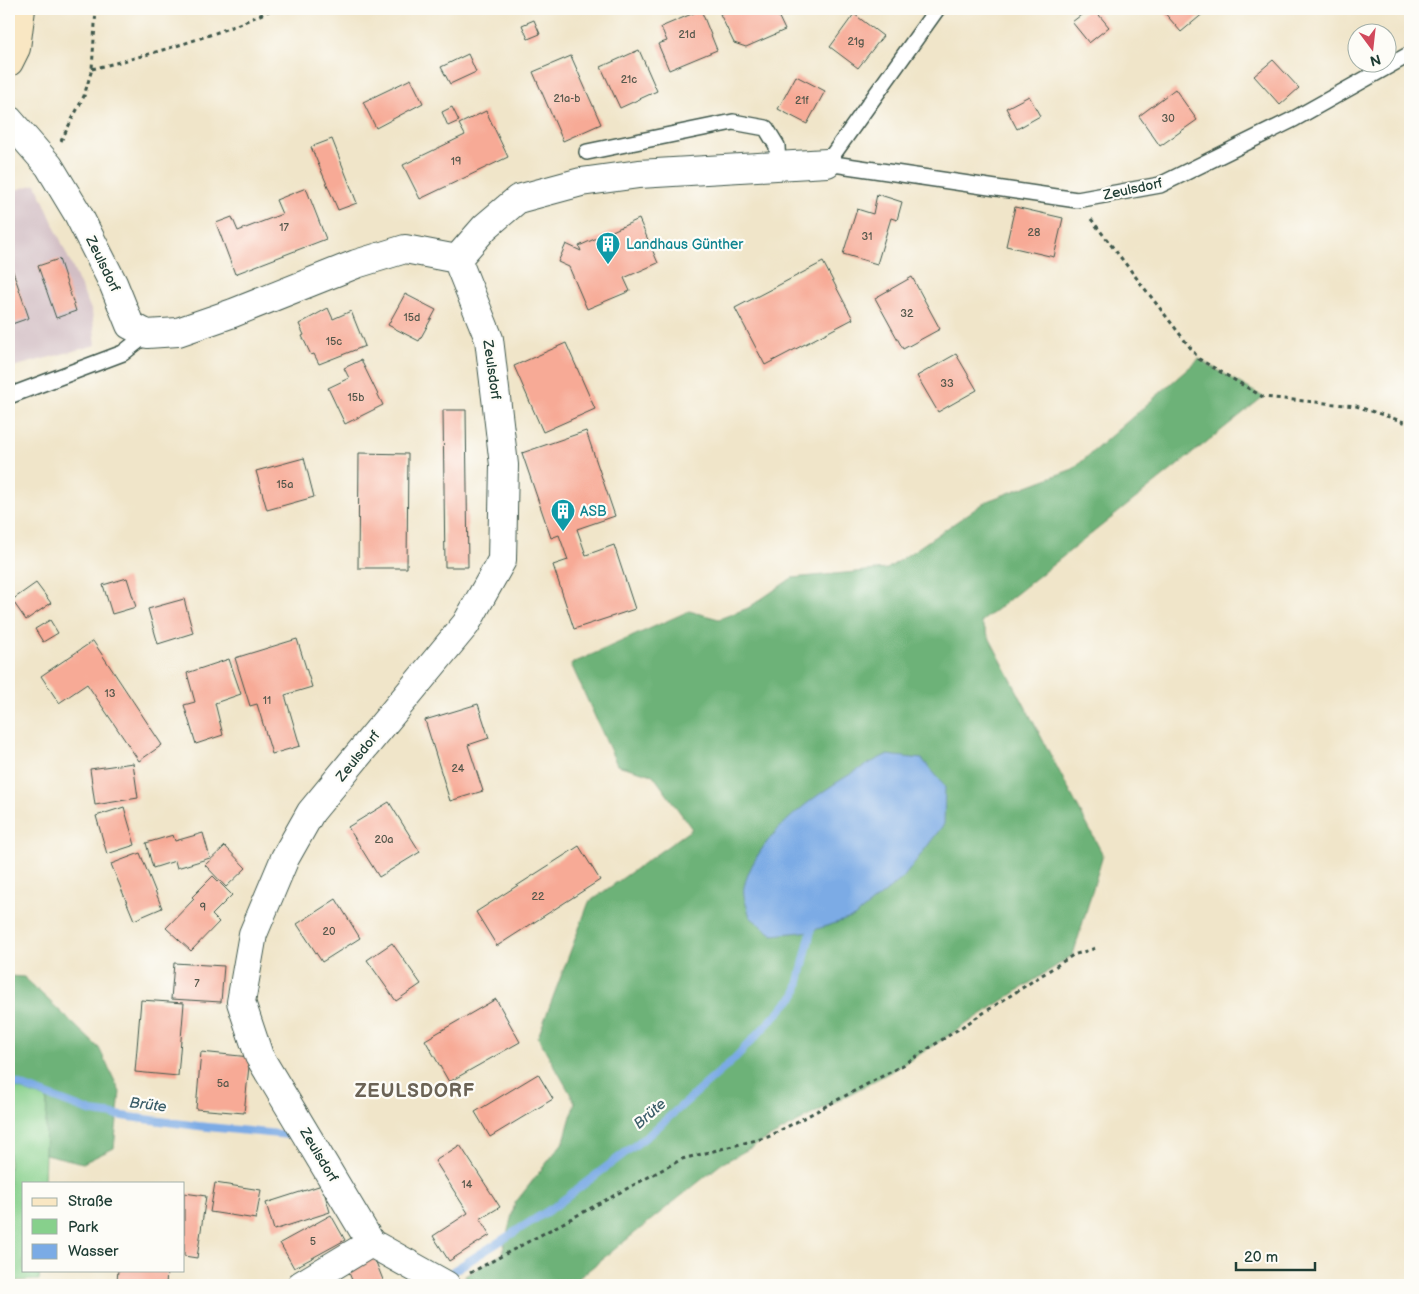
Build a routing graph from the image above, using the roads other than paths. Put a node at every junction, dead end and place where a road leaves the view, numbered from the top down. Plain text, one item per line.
1 (21, 9) edge
2 (937, 9) edge
3 (1410, 54) edge
4 (9, 62) edge
5 (9, 120) edge
6 (587, 152) dead end
7 (827, 163) junction
8 (778, 166) junction
9 (457, 259) junction
10 (147, 334) junction
11 (9, 396) edge
12 (371, 1243) junction
13 (455, 1280) edge
14 (301, 1285) edge

1 - 4 street
2 - 7 lane
3 - 7 lane, Zeulsdorf
5 - 10 street, Zeulsdorf
6 - 8 lane
7 - 8 street, Zeulsdorf
8 - 9 street, Zeulsdorf
9 - 10 street
9 - 12 street, Zeulsdorf
10 - 11 lane
12 - 13 street, Zeulsdorf
12 - 14 street

